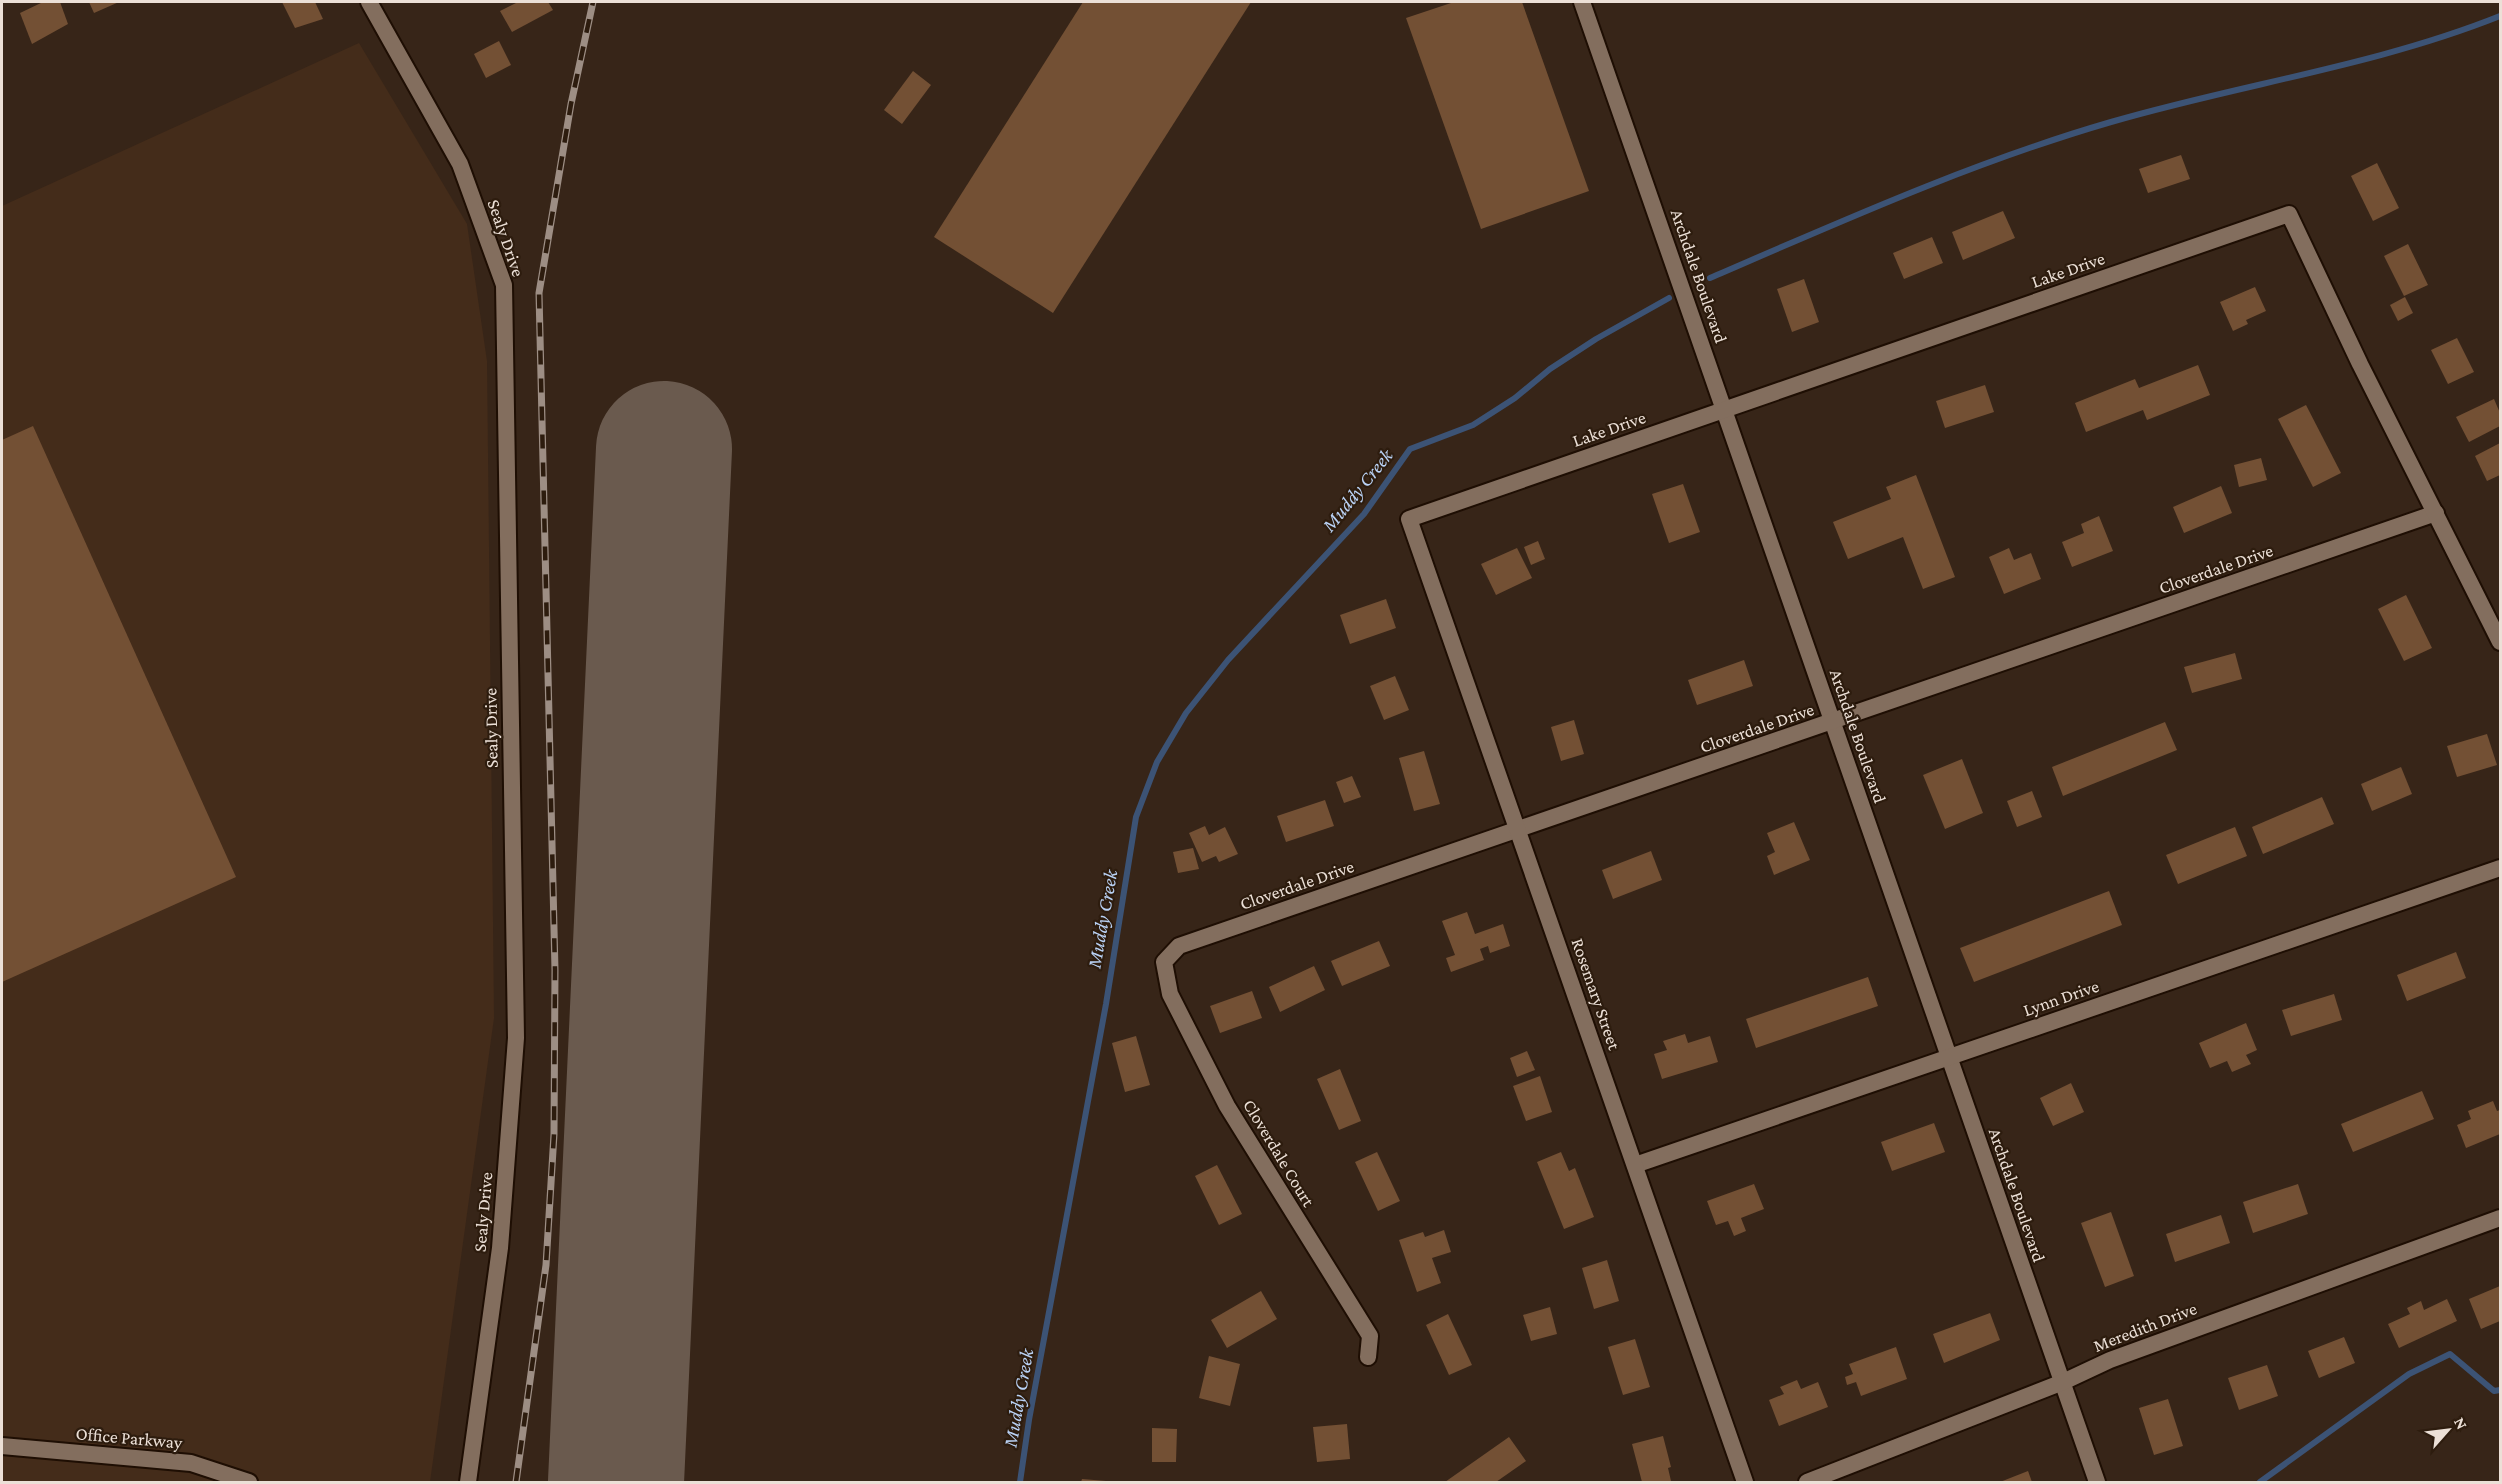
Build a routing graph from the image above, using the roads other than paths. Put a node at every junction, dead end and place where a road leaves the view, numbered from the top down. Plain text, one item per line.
1 (369, 2) edge
2 (1582, 2) edge
3 (1725, 410) junction
4 (2436, 513) junction
5 (1409, 519) joint
6 (2500, 642) edge
7 (1832, 722) junction
8 (1519, 831) junction
9 (2500, 868) edge
10 (1164, 963) joint
11 (1948, 1057) junction
12 (1635, 1165) junction
13 (2500, 1218) edge
14 (1368, 1357) dead end
15 (2063, 1382) junction
16 (2, 1446) edge
17 (249, 1482) edge
18 (468, 1482) edge
19 (1745, 1482) edge
20 (1807, 1482) edge
21 (2097, 1482) edge

1 - 18 street, Sealy Drive
2 - 3 street, Archdale Boulevard
3 - 4 street, Lake Drive
3 - 5 street, Lake Drive
3 - 7 street, Archdale Boulevard
4 - 6 street, Lake Drive
4 - 7 street, Cloverdale Drive
5 - 8 street, Rosemary Street
7 - 8 street, Cloverdale Drive
7 - 11 street, Archdale Boulevard
8 - 10 street, Cloverdale Drive
8 - 12 street, Rosemary Street
9 - 11 street, Lynn Drive
10 - 14 street, Cloverdale Court
11 - 12 street, Lynn Drive
11 - 15 street, Archdale Boulevard
12 - 19 street, Rosemary Street
13 - 15 street, Meredith Drive
15 - 20 street, Meredith Drive
15 - 21 street, Archdale Boulevard
16 - 17 street, Office Parkway

